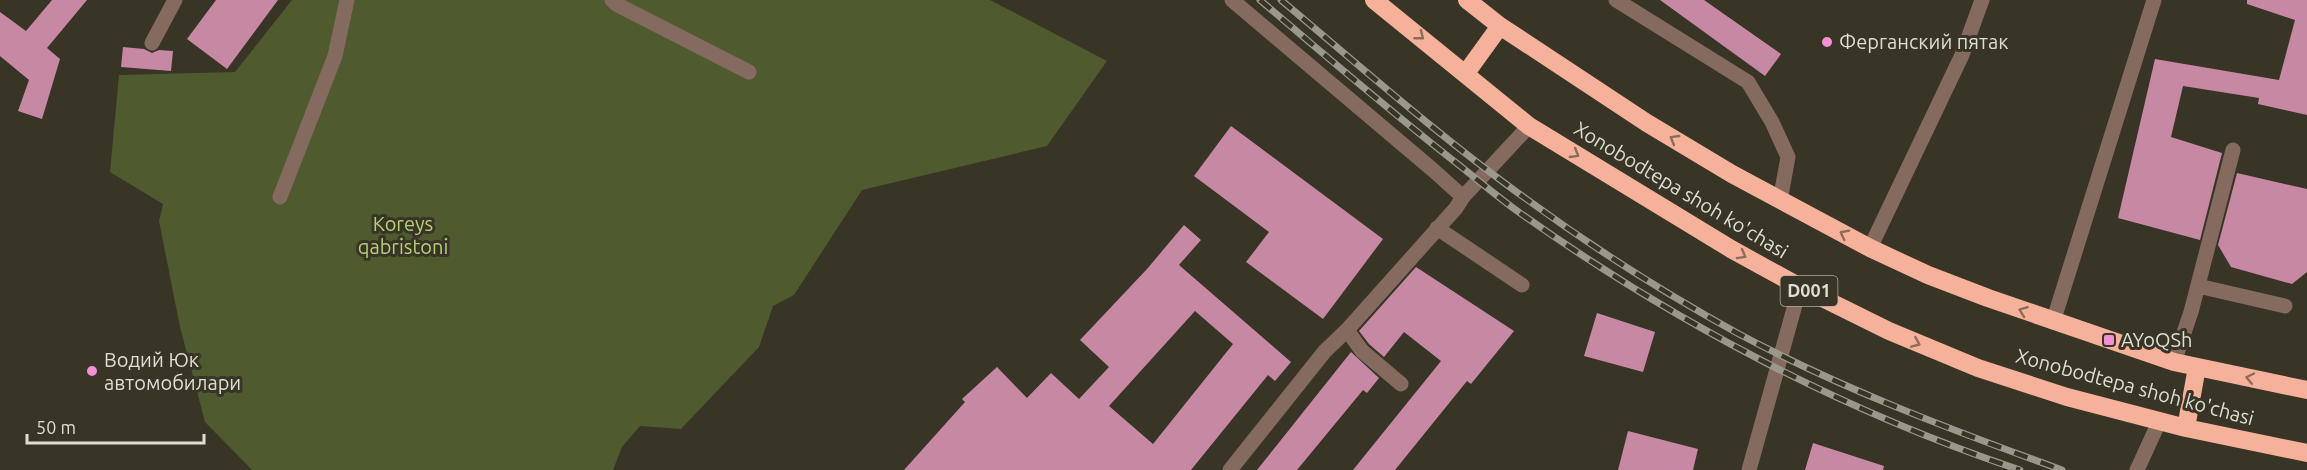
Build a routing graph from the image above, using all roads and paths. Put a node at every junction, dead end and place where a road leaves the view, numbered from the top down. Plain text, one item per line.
1 (175, 0) edge
2 (347, 0) edge
3 (612, 0) edge
4 (1232, 0) edge
5 (1374, 0) edge
6 (1467, 0) edge
7 (1616, 0) edge
8 (1982, 0) edge
9 (2154, 0) edge
10 (1500, 26) junction
11 (152, 43) dead end
12 (749, 72) dead end
13 (1466, 73) junction
14 (1529, 126) junction
15 (2233, 150) dead end
16 (280, 197) dead end
17 (1463, 197) junction
18 (1780, 201) junction
19 (1437, 228) junction
20 (1870, 248) junction
21 (1522, 285) dead end
22 (1800, 286) junction
23 (2198, 286) junction
24 (2285, 306) dead end
25 (2053, 322) junction
26 (1347, 330) junction
27 (2174, 362) junction
28 (2197, 367) junction
29 (1401, 384) dead end
30 (2307, 390) edge
31 (2159, 422) junction
32 (2186, 428) junction
33 (2307, 453) edge
34 (1230, 470) edge
35 (1749, 470) edge
36 (2137, 470) edge

1 - 11 street
2 - 16 street
3 - 12 street
4 - 17 street
5 -> 13 highway, Xonobodtepa shoh ko'chasi / D001
6 - 10 highway, Xonobodtepa shoh ko'chasi
7 - 18 street
8 - 20 street
9 - 25 street
10 - 13 highway
18 -> 10 highway, Xonobodtepa shoh ko'chasi
13 - 14 highway, Xonobodtepa shoh ko'chasi / D001
14 - 17 street
14 -> 22 highway, Xonobodtepa shoh ko'chasi / D001
15 - 23 street
17 - 19 street
20 -> 18 highway, Xonobodtepa shoh ko'chasi
19 - 21 street
19 - 26 street
25 -> 20 highway, Xonobodtepa shoh ko'chasi
22 -> 31 highway, Xonobodtepa shoh ko'chasi / D001
22 - 35 street
23 - 24 street
23 - 27 street
25 - 27 highway, Xonobodtepa shoh ko'chasi
26 - 29 street
26 - 34 street
27 - 28 highway, Xonobodtepa shoh ko'chasi
30 -> 28 highway, Xonobodtepa shoh ko'chasi
28 - 32 highway
31 - 32 highway, Xonobodtepa shoh ko'chasi / D001
31 - 36 street
32 - 33 highway, Xonobodtepa shoh ko'chasi / D001

